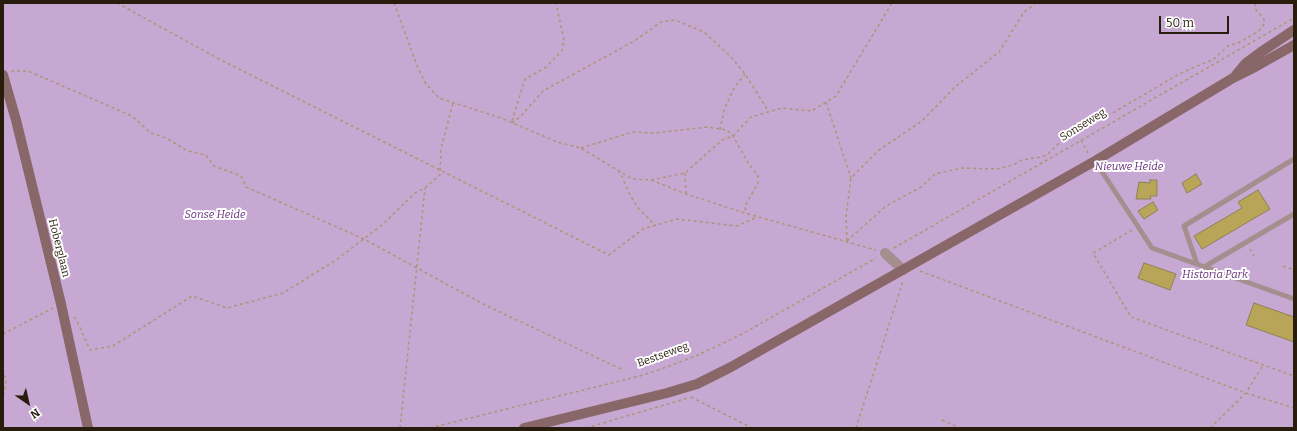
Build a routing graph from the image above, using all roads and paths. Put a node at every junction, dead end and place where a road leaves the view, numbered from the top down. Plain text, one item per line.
1 (117, 3) edge
2 (394, 3) edge
3 (556, 3) edge
4 (892, 3) edge
5 (1036, 3) edge
6 (1254, 3) edge
7 (1294, 18) edge
8 (1292, 36) edge
9 (6, 73) edge
10 (745, 74) junction
11 (826, 102) junction
12 (453, 103) junction
13 (769, 112) junction
14 (512, 123) junction
15 (720, 130) junction
16 (733, 136) junction
17 (1081, 140) junction
18 (581, 148) junction
19 (1294, 159) edge
20 (1095, 161) junction
21 (440, 169) junction
22 (619, 170) junction
23 (685, 173) junction
24 (851, 178) junction
25 (651, 180) junction
26 (425, 188) junction
27 (686, 194) junction
28 (748, 214) junction
29 (1294, 214) edge
30 (758, 217) junction
31 (656, 226) junction
32 (1138, 226) junction
33 (364, 239) junction
34 (846, 241) junction
35 (871, 249) dead end
36 (885, 253) junction
37 (1197, 264) junction
38 (1204, 266) junction
39 (1283, 266) dead end
40 (416, 267) junction
41 (903, 270) junction
42 (1294, 270) edge
43 (1294, 299) edge
44 (61, 304) junction
45 (72, 315) dead end
46 (3, 334) edge
47 (1263, 365) junction
48 (3, 369) edge
49 (623, 370) dead end
50 (1294, 376) edge
51 (1246, 394) junction
52 (3, 397) edge
53 (1294, 408) edge
54 (942, 420) dead end
55 (88, 428) edge
56 (400, 428) edge
57 (430, 428) edge
58 (524, 428) edge
59 (586, 428) edge
60 (752, 428) edge
61 (856, 428) edge
62 (960, 428) edge
63 (1210, 428) edge

1 - 21 path
2 - 12 path
3 - 14 path
4 - 11 path
5 - 24 path
6 - 34 path
7 - 17 path, Sonseweg
8 - 20 main road
9 - 33 path
9 - 44 main road, Hoberglaan
10 - 13 path
10 - 14 path
10 - 15 path
11 - 13 path
11 - 24 path
12 - 14 path
12 - 21 path
13 - 16 path
14 - 18 path
15 - 16 path
15 - 18 path
16 - 23 path
16 - 28 path
17 - 20 path
17 - 36 path, Sonseweg
18 - 22 path
19 - 37 lane
20 - 32 lane
20 - 41 main road
21 - 26 path
21 - 31 path
22 - 25 path
22 - 31 path
23 - 25 path
23 - 27 path
24 - 34 path
25 - 27 path
26 - 33 path
26 - 40 path
27 - 28 path
28 - 30 path
29 - 38 lane
30 - 31 path
30 - 34 path
32 - 37 lane
32 - 47 path
33 - 40 path
33 - 45 path
34 - 35 path
36 - 41 street
36 - 57 path, Bestseweg
37 - 38 lane
38 - 43 lane
39 - 42 path
40 - 49 path
40 - 56 path
41 - 51 path
41 - 58 main road
41 - 61 path
44 - 46 path
44 - 55 main road, Hoberglaan
47 - 50 path
47 - 51 path
48 - 52 path
51 - 53 path
51 - 63 path
54 - 62 path
59 - 60 path

